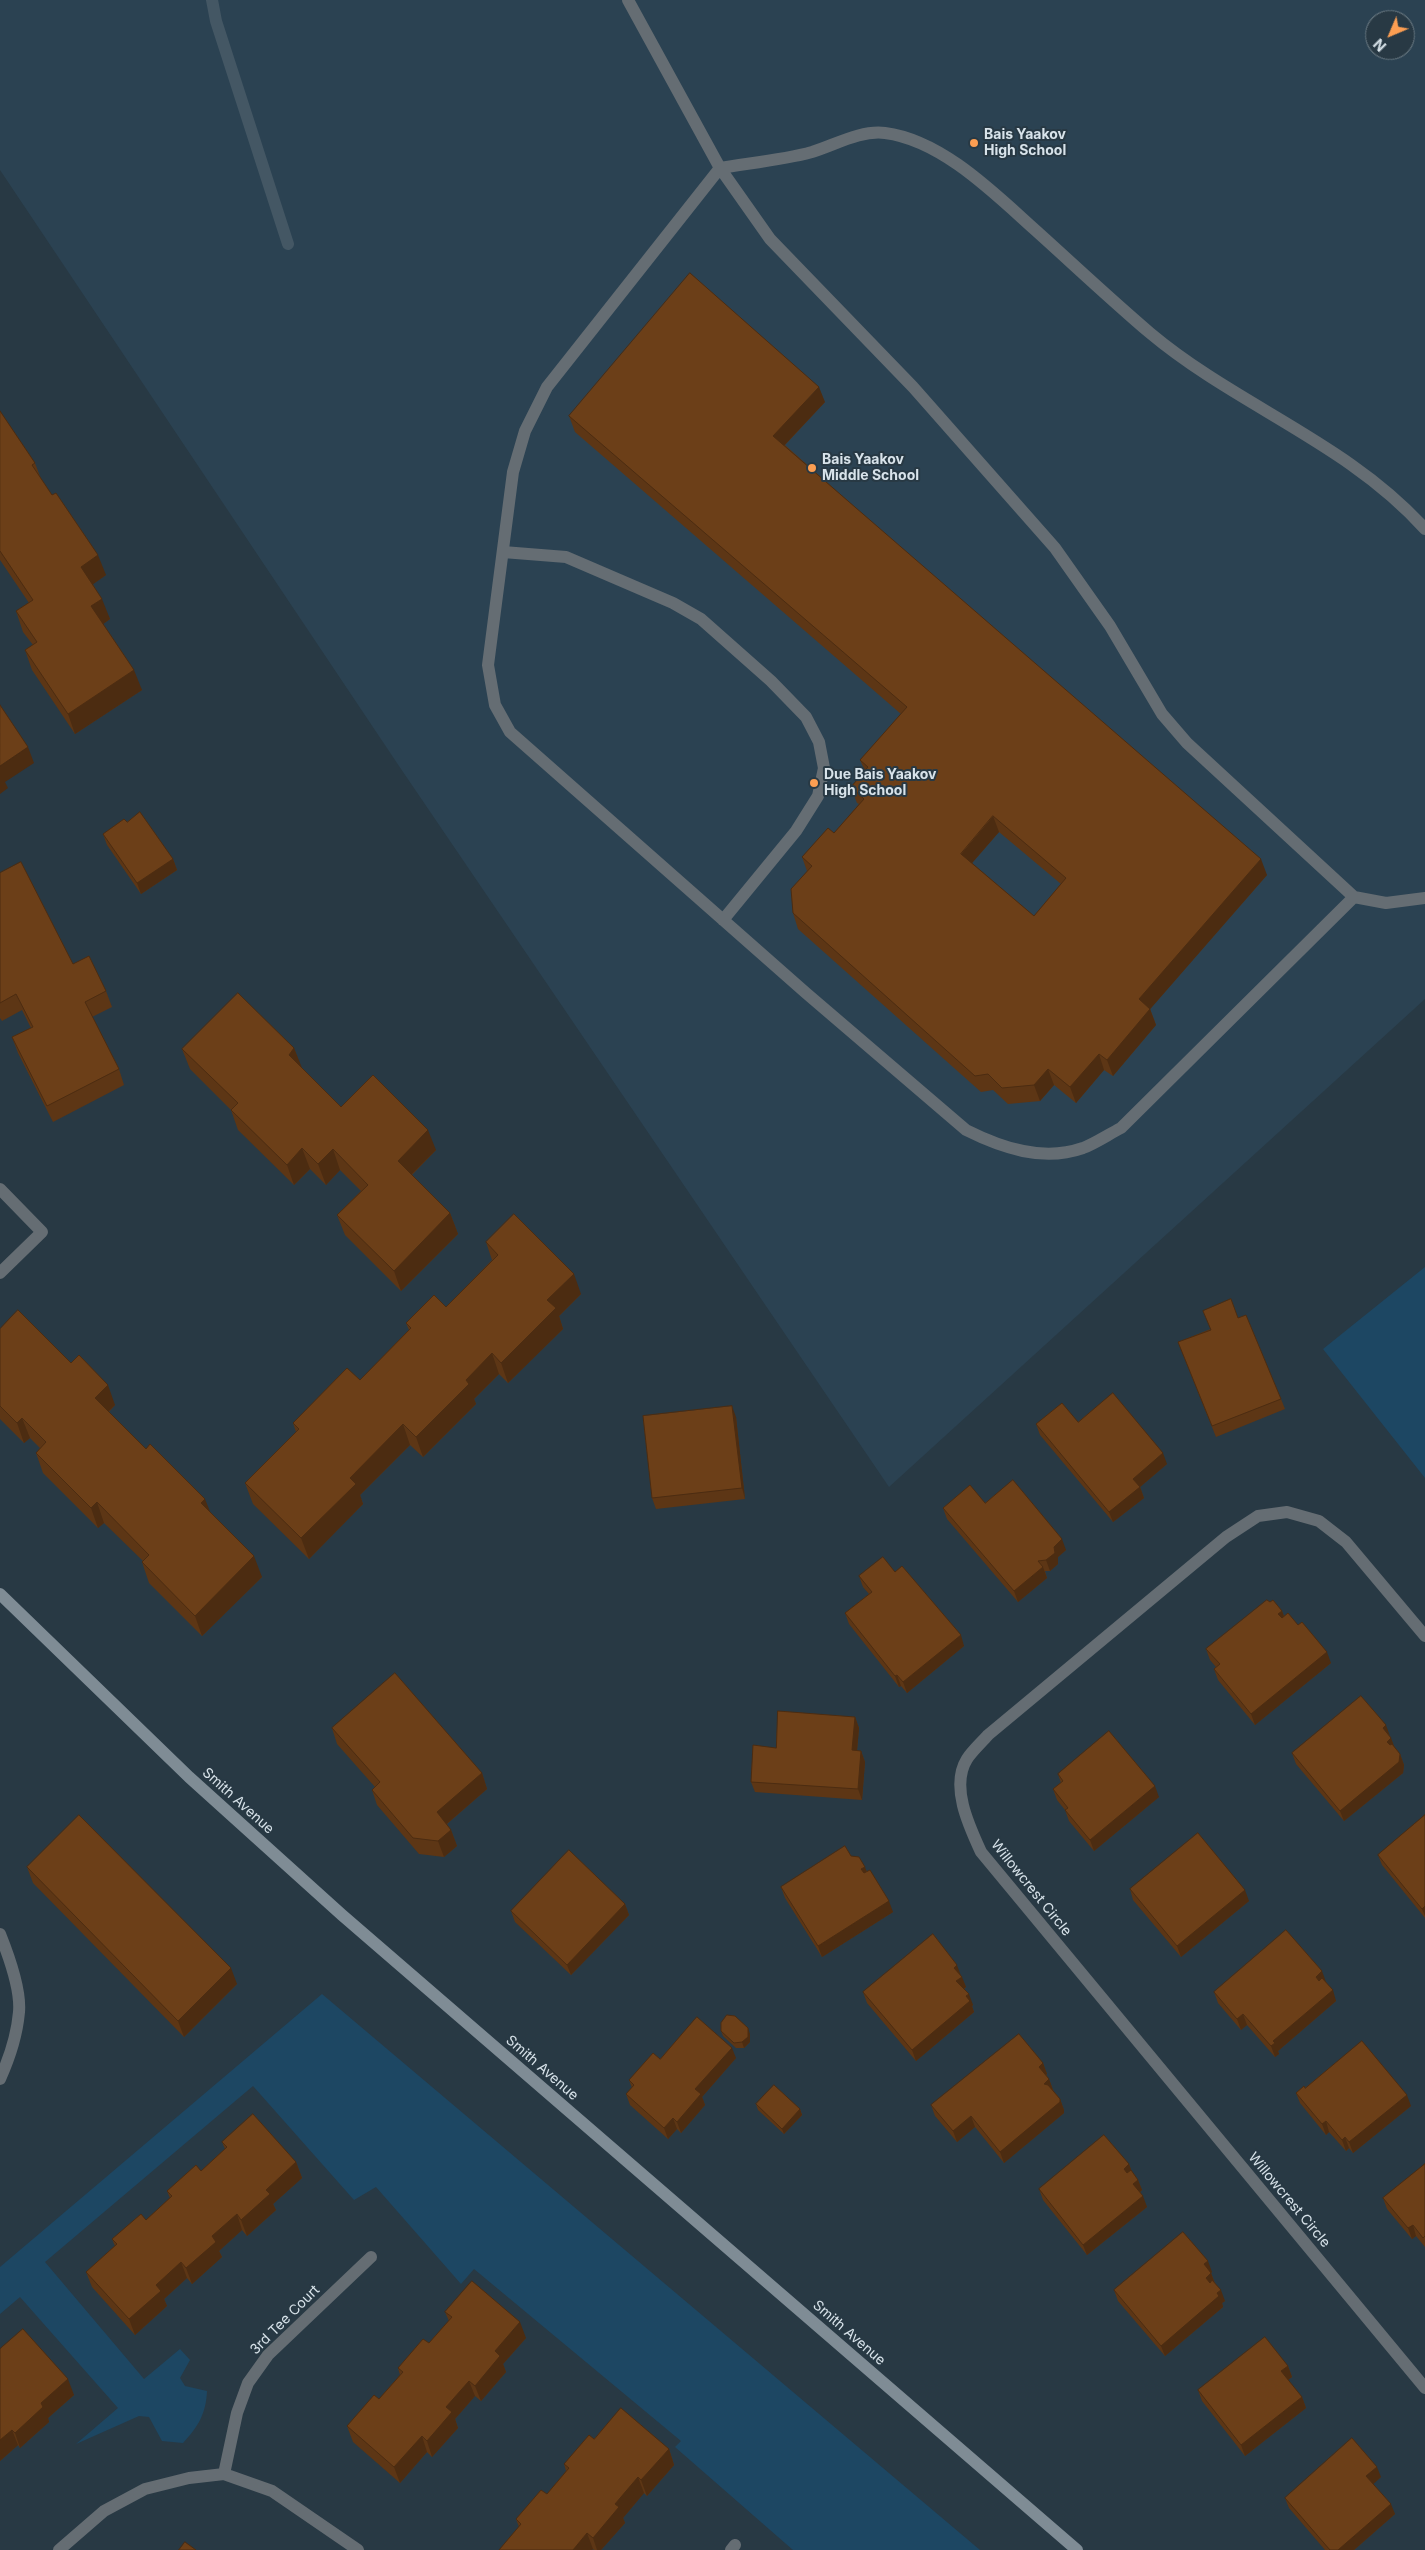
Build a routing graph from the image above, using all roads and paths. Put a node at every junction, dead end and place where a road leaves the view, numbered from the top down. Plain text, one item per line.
1 (628, 0) edge
2 (720, 168) junction
3 (1425, 529) edge
4 (503, 552) junction
5 (1354, 896) junction
6 (1425, 898) edge
7 (723, 920) junction
8 (1, 1195) edge
9 (0, 1273) edge
10 (0, 1594) edge
11 (1425, 1636) edge
12 (0, 1934) edge
13 (0, 2080) edge
14 (371, 2257) dead end
15 (1425, 2388) edge
16 (224, 2474) junction
17 (59, 2550) edge
18 (358, 2550) edge
19 (1078, 2550) edge

1 - 2 street
2 - 3 street
2 - 4 street
2 - 5 street
4 - 7 street
4 - 7 street
5 - 6 street
5 - 7 street
8 - 9 street
10 - 19 main road, Smith Avenue
11 - 15 street, Willowcrest Circle
12 - 13 street
14 - 16 street, 3rd Tee Court
16 - 17 street
16 - 18 street

